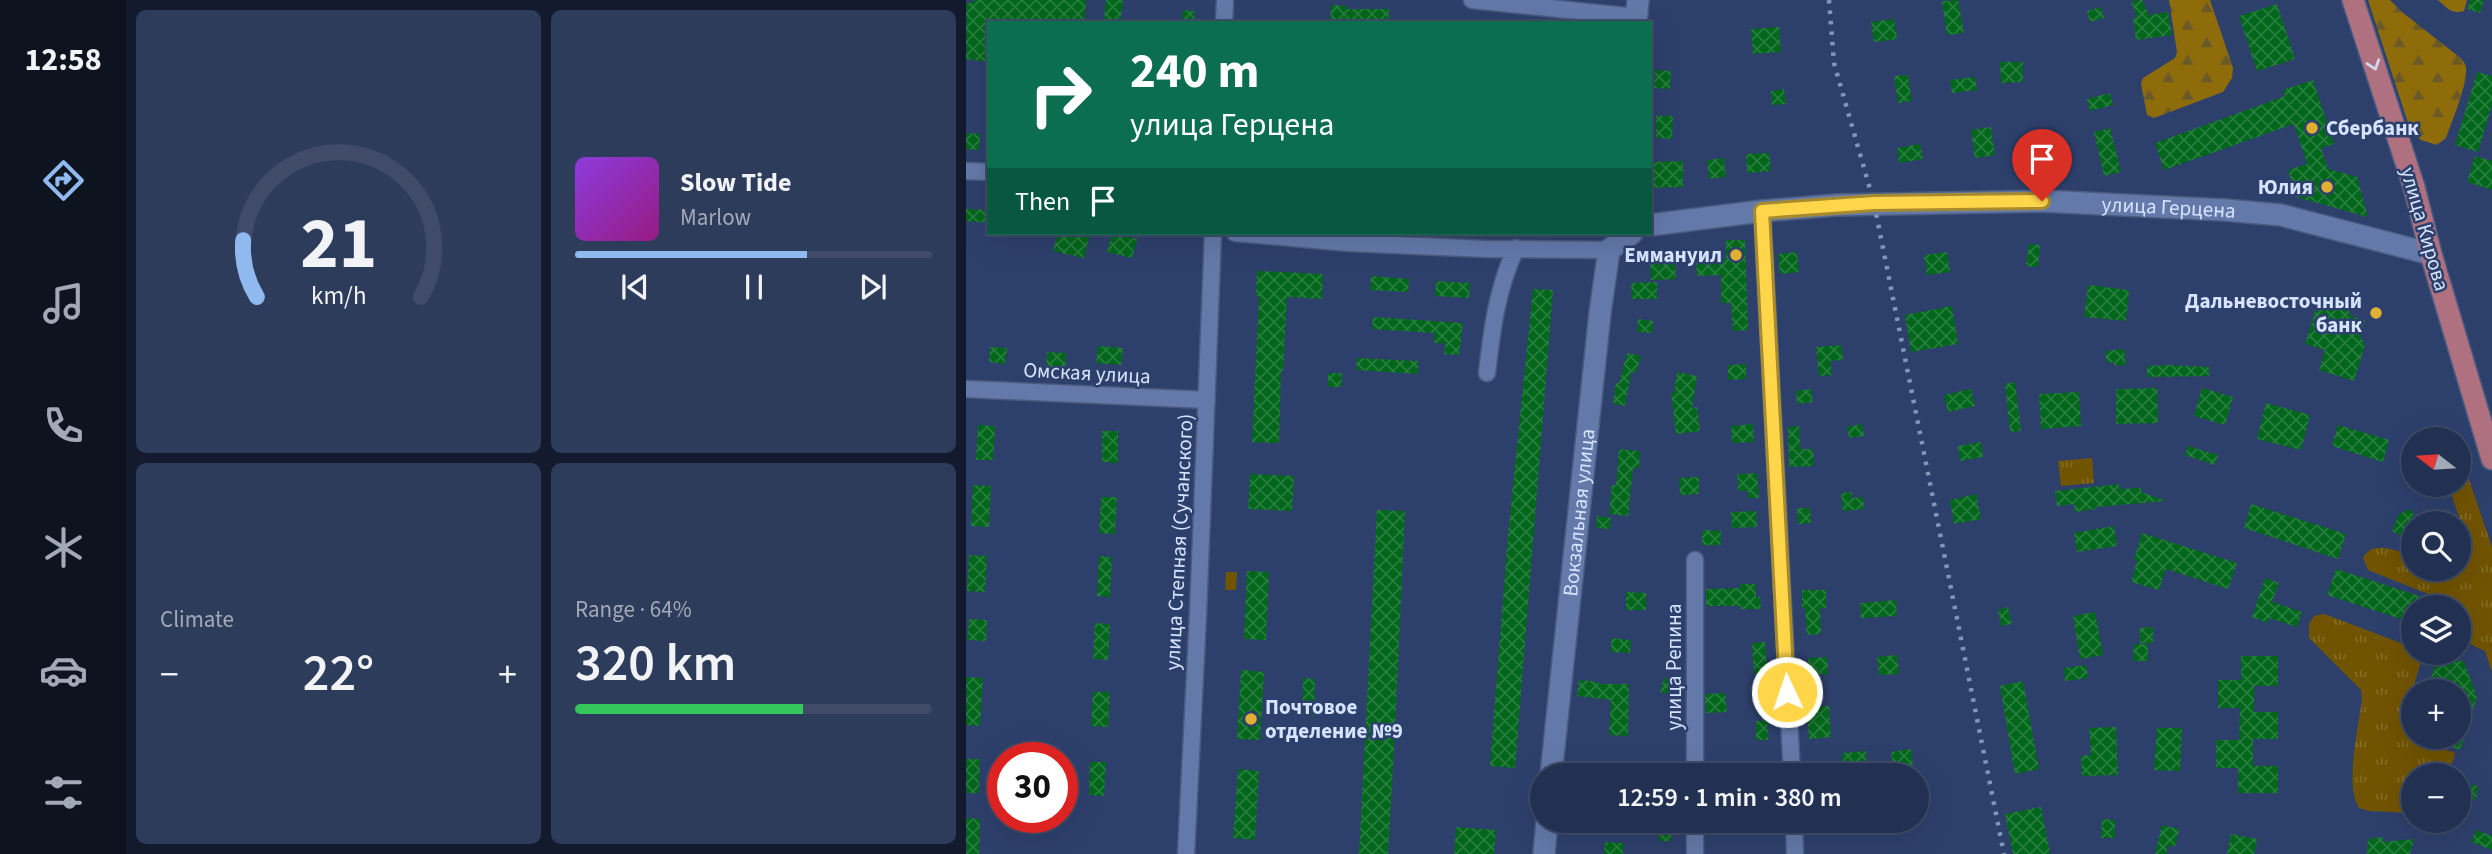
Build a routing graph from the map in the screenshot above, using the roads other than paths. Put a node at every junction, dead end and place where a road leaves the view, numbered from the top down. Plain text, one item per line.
1 (1225, 0) edge
2 (1472, 0) edge
3 (2353, 0) edge
4 (1504, 2) edge
5 (1637, 13) edge
6 (1224, 21) edge
7 (966, 171) edge
8 (987, 172) edge
9 (1762, 211) junction
10 (1652, 225) edge
11 (1213, 235) edge
12 (1258, 235) edge
13 (1628, 235) edge
14 (1516, 248) junction
15 (1609, 250) junction
16 (2431, 254) junction
17 (1487, 373) dead end
18 (966, 388) edge
19 (1207, 400) junction
20 (2492, 458) edge
21 (1695, 560) dead end
22 (1552, 763) edge
23 (1695, 763) edge
24 (1791, 763) edge
25 (1546, 833) edge
26 (1695, 833) edge
27 (1795, 833) edge
28 (1186, 854) edge
29 (1544, 854) edge
30 (1695, 854) edge
31 (1796, 854) edge

1 - 6 street
2 - 4 street
3 -> 16 main road, улица Кирова
4 - 5 street
7 - 8 street
9 - 10 main road, улица Герцена
9 - 16 main road, улица Герцена
9 - 24 street
11 - 19 street, улица Степная (Сучанского)
12 - 14 street
13 - 15 main road
14 - 15 street
14 - 17 street
15 - 22 main road, Вокзальная улица
16 - 20 main road, улица Кирова
18 - 19 street, Омская улица
19 - 28 street, улица Степная (Сучанского)
21 - 23 street, улица Репина
25 - 29 main road
26 - 30 street
27 - 31 street

